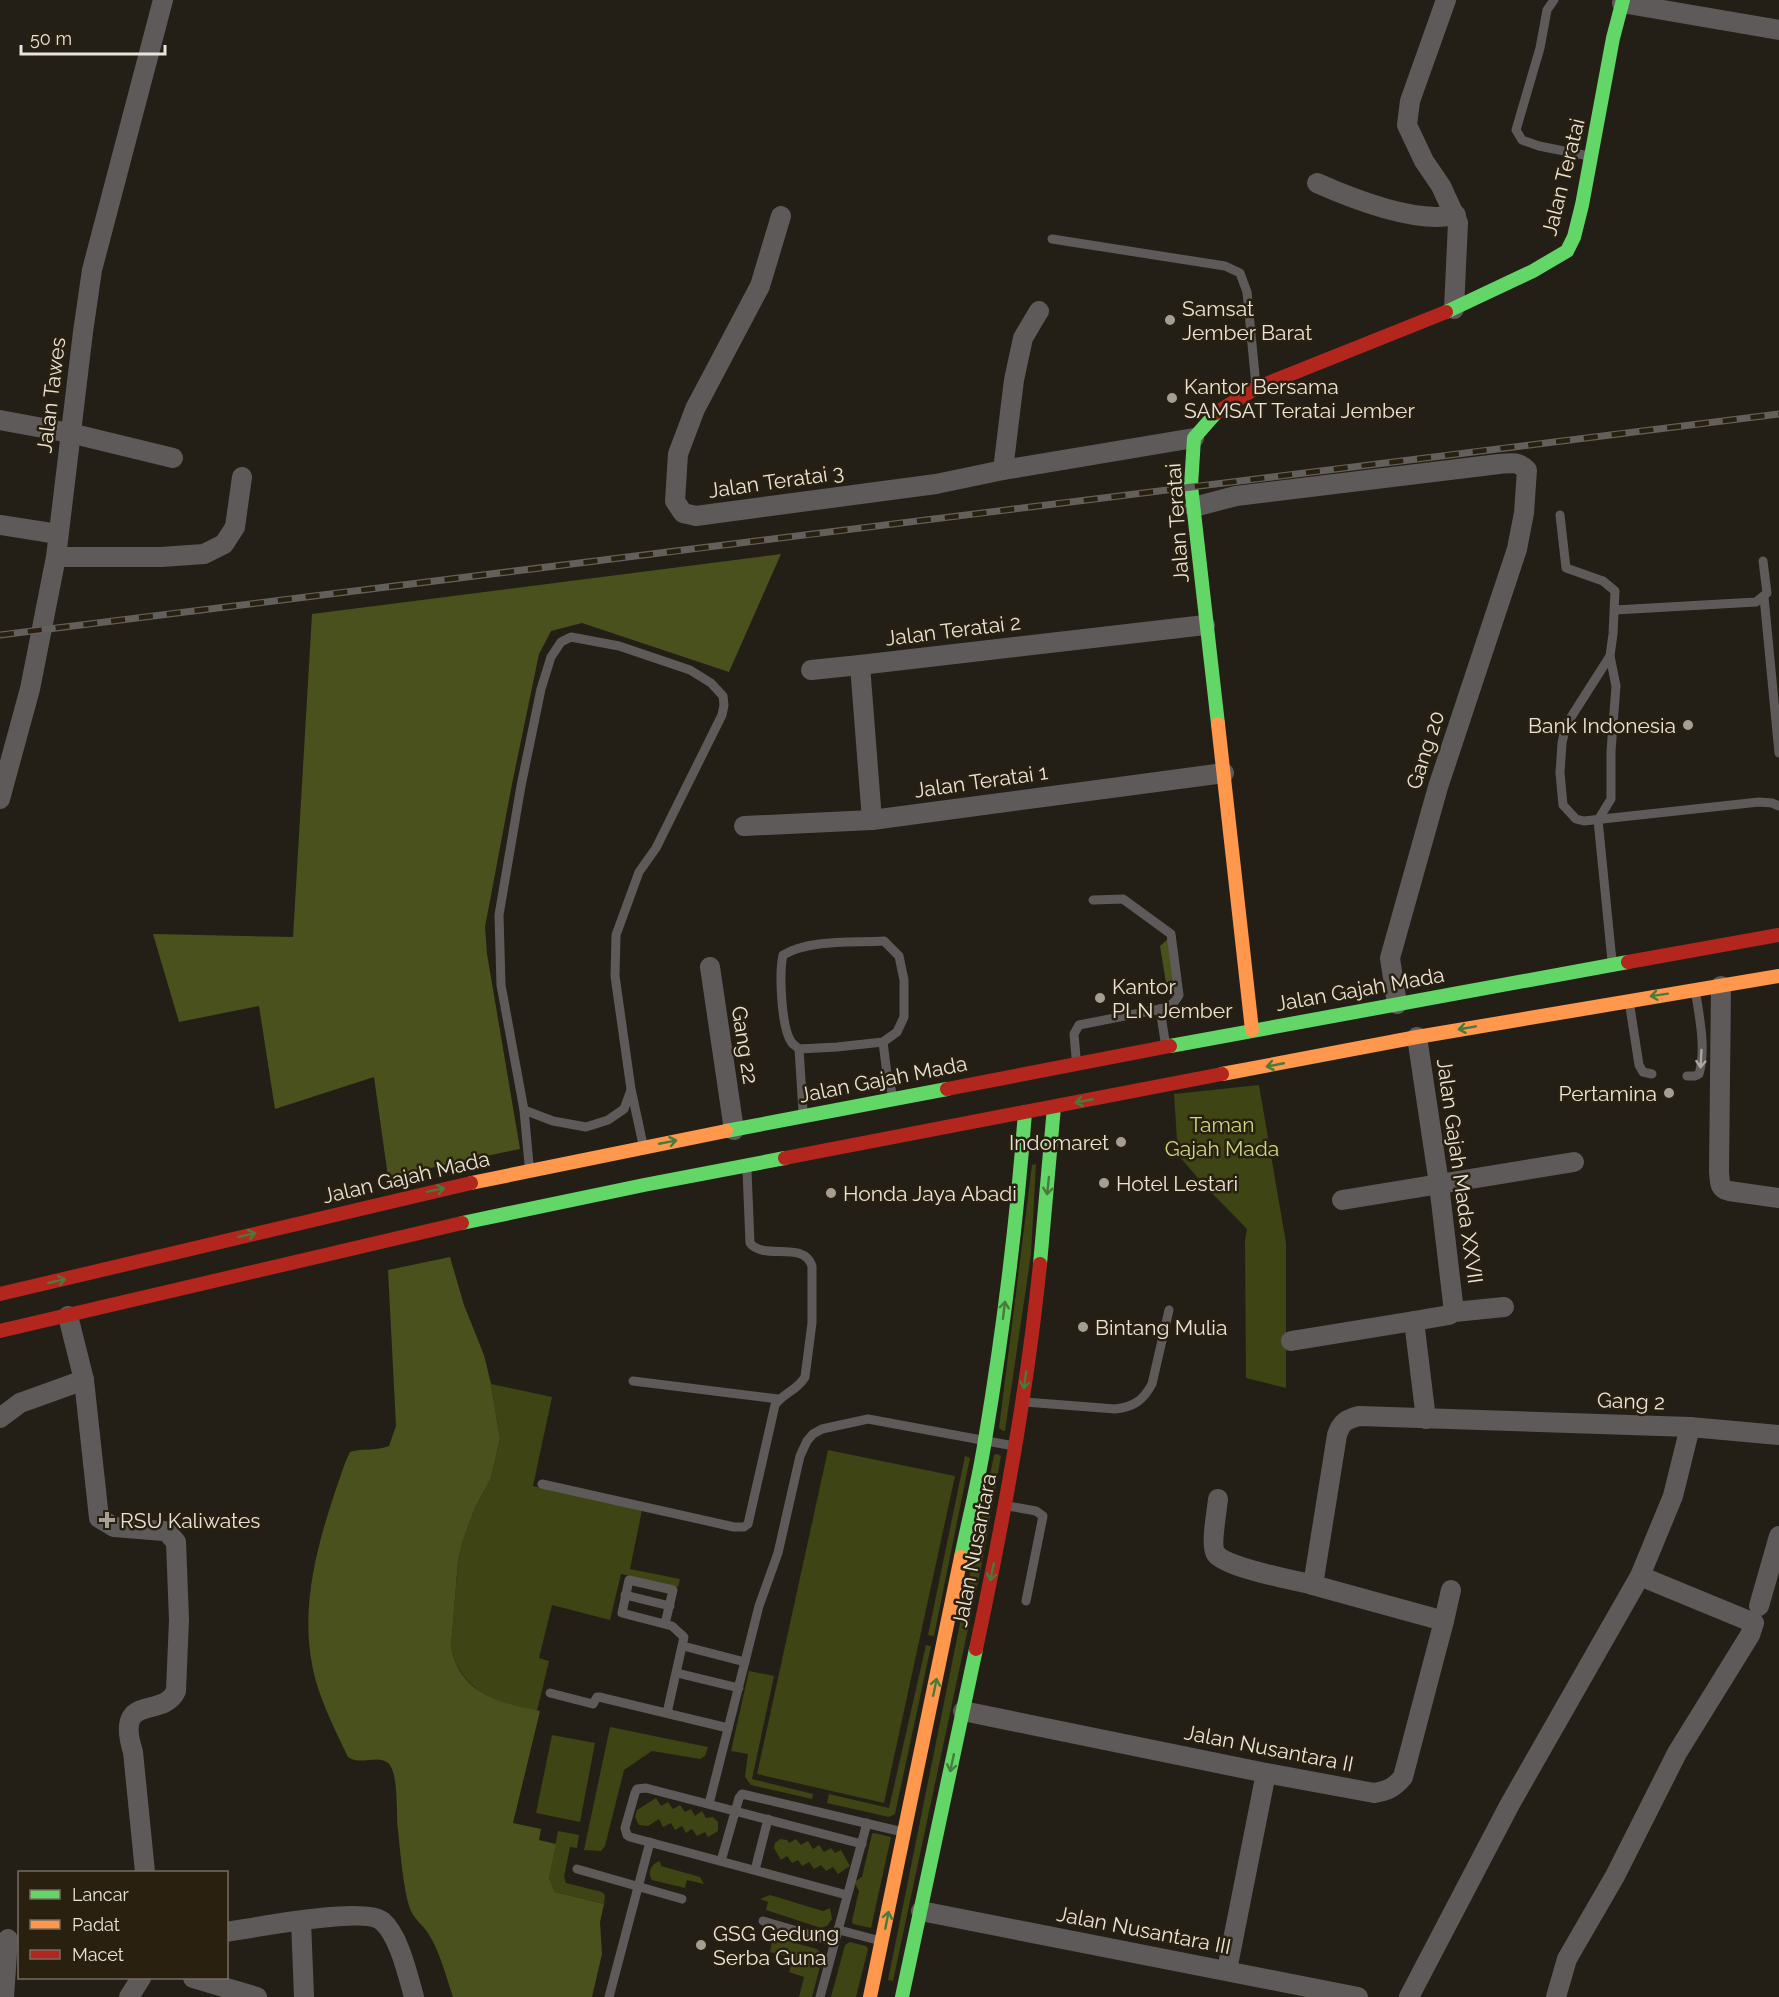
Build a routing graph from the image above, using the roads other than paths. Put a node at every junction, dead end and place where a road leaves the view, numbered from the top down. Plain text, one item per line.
1 (163, 0) edge
2 (1446, 0) edge
3 (1554, 0) edge
4 (1622, 2) edge
5 (1779, 30) edge
6 (1592, 156) junction
7 (1317, 183) dead end
8 (1456, 215) junction
9 (781, 216) dead end
10 (1052, 239) dead end
11 (1454, 309) junction
12 (1038, 311) dead end
13 (1256, 388) junction
14 (0, 420) edge
15 (70, 433) junction
16 (1194, 438) junction
17 (173, 458) dead end
18 (1003, 470) junction
19 (242, 477) dead end
20 (1194, 507) junction
21 (1560, 515) dead end
22 (0, 525) edge
23 (58, 534) junction
24 (56, 557) junction
25 (1763, 561) dead end
26 (1764, 597) junction
27 (1615, 609) junction
28 (1205, 625) junction
29 (1610, 656) junction
30 (860, 665) junction
31 (811, 670) dead end
32 (1779, 753) edge
33 (1224, 773) junction
34 (0, 799) edge
35 (1779, 806) edge
36 (872, 820) junction
37 (1598, 820) junction
38 (744, 826) dead end
39 (1093, 900) dead end
40 (1779, 935) edge
41 (1612, 964) junction
42 (710, 967) dead end
43 (1779, 976) edge
44 (1721, 986) junction
45 (1695, 990) junction
46 (1629, 1000) junction
47 (1397, 1004) junction
48 (1160, 1009) junction
49 (1252, 1030) junction
50 (1417, 1037) junction
51 (883, 1042) junction
52 (1166, 1046) junction
53 (799, 1049) junction
54 (1076, 1063) junction
55 (1652, 1074) dead end
56 (1687, 1076) dead end
57 (631, 1089) junction
58 (894, 1098) junction
59 (1054, 1107) junction
60 (524, 1110) junction
61 (1025, 1112) junction
62 (804, 1116) junction
63 (734, 1130) junction
64 (643, 1147) junction
65 (1574, 1162) dead end
66 (747, 1166) junction
67 (530, 1170) junction
68 (1439, 1184) junction
69 (1779, 1198) edge
70 (1342, 1200) dead end
71 (206, 1245) junction
72 (212, 1272) junction
73 (0, 1294) edge
74 (1504, 1306) dead end
75 (1169, 1310) dead end
76 (1454, 1312) junction
77 (68, 1316) junction
78 (1414, 1322) junction
79 (0, 1331) edge
80 (1291, 1341) dead end
81 (84, 1380) junction
82 (633, 1381) dead end
83 (778, 1399) junction
84 (1022, 1402) junction
85 (0, 1418) edge
86 (1426, 1419) junction
87 (1690, 1427) junction
88 (1779, 1435) edge
89 (985, 1441) junction
90 (1016, 1447) junction
91 (542, 1484) dead end
92 (1218, 1499) dead end
93 (1005, 1505) junction
94 (1779, 1536) edge
95 (1640, 1576) junction
96 (1313, 1585) junction
97 (1451, 1590) dead end
98 (625, 1595) junction
99 (1026, 1601) dead end
100 (670, 1606) junction
101 (1759, 1606) dead end
102 (1443, 1621) junction
103 (665, 1624) junction
104 (683, 1646) junction
105 (745, 1662) junction
106 (676, 1673) junction
107 (739, 1688) junction
108 (550, 1693) dead end
109 (963, 1711) junction
110 (667, 1713) junction
111 (728, 1728) junction
112 (1266, 1773) junction
113 (709, 1804) junction
114 (735, 1811) junction
115 (768, 1819) junction
116 (867, 1823) junction
117 (905, 1833) junction
118 (650, 1842) junction
119 (862, 1844) junction
120 (722, 1861) junction
121 (577, 1869) dead end
122 (755, 1870) junction
123 (145, 1871) edge
124 (638, 1887) junction
125 (847, 1895) junction
126 (682, 1899) dead end
127 (921, 1911) junction
128 (301, 1921) junction
129 (763, 1921) dead end
130 (838, 1930) junction
131 (228, 1932) edge
132 (8, 1939) dead end
133 (883, 1941) junction
134 (835, 1942) junction
135 (1227, 1970) junction
136 (140, 1979) edge
137 (200, 1979) edge
138 (874, 1995) edge
139 (4, 1997) edge
140 (129, 1997) edge
141 (257, 1997) edge
142 (304, 1997) edge
143 (414, 1997) edge
144 (609, 1997) edge
145 (820, 1997) edge
146 (902, 1997) edge
147 (1358, 1997) edge
148 (1409, 1997) edge
149 (1556, 1997) edge

1 - 15 street, Jalan Tawes
2 - 8 street
3 - 6 lane
4 - 5 street
4 - 6 main road, Jalan Teratai
6 - 11 main road, Jalan Teratai
7 - 8 street
8 - 11 street
9 - 18 street, Jalan Teratai 3
10 - 13 lane
11 - 13 main road, Jalan Teratai
12 - 18 street
13 - 16 main road, Jalan Teratai
14 - 15 street
15 - 17 street
15 - 23 street, Jalan Tawes
16 - 18 street, Jalan Teratai 3
16 - 20 main road, Jalan Teratai
19 - 24 street
20 - 28 main road, Jalan Teratai
20 - 47 street, Gang 20
21 - 27 lane
22 - 23 street
23 - 24 street, Jalan Tawes
24 - 34 street, Jalan Tawes
25 - 26 lane
26 - 27 lane
26 - 32 lane
27 - 29 lane
28 - 30 street, Jalan Teratai 2
28 - 33 main road, Jalan Teratai
29 - 37 lane
29 - 37 lane
30 - 31 street
30 - 36 street, Jalan Teratai 2
33 - 36 street, Jalan Teratai 1
33 - 49 main road, Jalan Teratai
35 - 37 lane
36 - 38 street, Jalan Teratai 1
37 - 41 lane
39 - 48 lane
40 - 41 main road, Jalan Gajah Mada
41 - 47 main road, Jalan Gajah Mada
42 - 63 street, Gang 22
43 - 44 main road
44 - 45 main road
44 - 69 street
45 -> 46 main road
45 -> 56 lane
46 -> 50 main road
46 - 55 lane
47 - 49 main road, Jalan Gajah Mada
48 - 52 lane
48 - 54 lane
49 - 52 main road, Jalan Gajah Mada
50 -> 59 main road
50 - 68 street, Jalan Gajah Mada XXVII
51 - 53 lane
51 - 53 lane
51 - 58 lane
52 - 54 main road, Jalan Gajah Mada
53 - 62 lane
54 - 58 main road, Jalan Gajah Mada
57 - 60 lane
57 - 60 lane
57 - 64 lane
58 - 62 main road, Jalan Gajah Mada
59 - 61 main road
59 -> 84 main road, Jalan Nusantara
60 - 67 lane
61 - 66 main road
89 -> 61 main road, Jalan Nusantara
62 - 63 main road, Jalan Gajah Mada
64 -> 63 main road, Jalan Gajah Mada
64 - 67 main road, Jalan Gajah Mada
65 - 68 street
66 - 72 main road
66 - 83 lane
71 -> 67 main road, Jalan Gajah Mada
68 - 70 street
68 - 76 street, Jalan Gajah Mada XXVII
71 - 72 main road
73 -> 71 main road, Jalan Gajah Mada
72 - 77 main road
74 - 76 street
75 - 84 lane
76 - 78 street
77 - 79 main road
77 - 81 street
78 - 80 street
78 - 86 street
81 - 85 street
81 - 123 street
82 - 83 lane
83 - 91 lane
84 - 90 main road, Jalan Nusantara
86 - 87 street, Gang 2
86 - 96 street, Gang 2
87 - 88 street, Gang 2
87 - 95 street
89 - 90 lane
89 - 105 lane
117 -> 89 main road, Jalan Nusantara
90 - 93 main road, Jalan Nusantara
92 - 96 street
93 - 99 lane
93 -> 109 main road, Jalan Nusantara
94 - 101 street
95 - 148 street
95 - 149 street
96 - 102 street
97 - 102 street, Jalan Nusantara II
98 - 100 lane
98 - 100 lane
98 - 103 lane
100 - 103 lane
102 - 112 street, Jalan Nusantara II
103 - 104 lane
104 - 105 lane
104 - 106 lane
105 - 107 lane
106 - 107 lane
106 - 110 lane
107 - 111 lane
108 - 110 lane
109 - 112 street, Jalan Nusantara II
109 -> 127 main road, Jalan Nusantara
110 - 111 lane
111 - 113 lane
112 - 135 street
113 - 114 lane
113 - 118 lane
114 - 115 lane
114 - 116 lane
114 - 120 lane
115 - 119 lane
115 - 122 lane
116 - 117 lane
116 - 119 lane
133 -> 117 main road, Jalan Nusantara
118 - 120 lane
118 - 124 lane
119 - 125 lane
120 - 122 lane
121 - 124 lane
122 - 125 lane
124 - 126 lane
124 - 144 lane
125 - 130 lane
127 - 135 street, Jalan Nusantara III
127 - 146 main road, Jalan Nusantara
128 - 131 street
128 - 142 street
128 - 143 street
129 - 134 lane
130 - 133 lane
130 - 134 lane
132 - 139 street
133 - 138 main road, Jalan Nusantara
134 - 145 lane
135 - 147 street, Jalan Nusantara III
136 - 140 street
137 - 141 street

